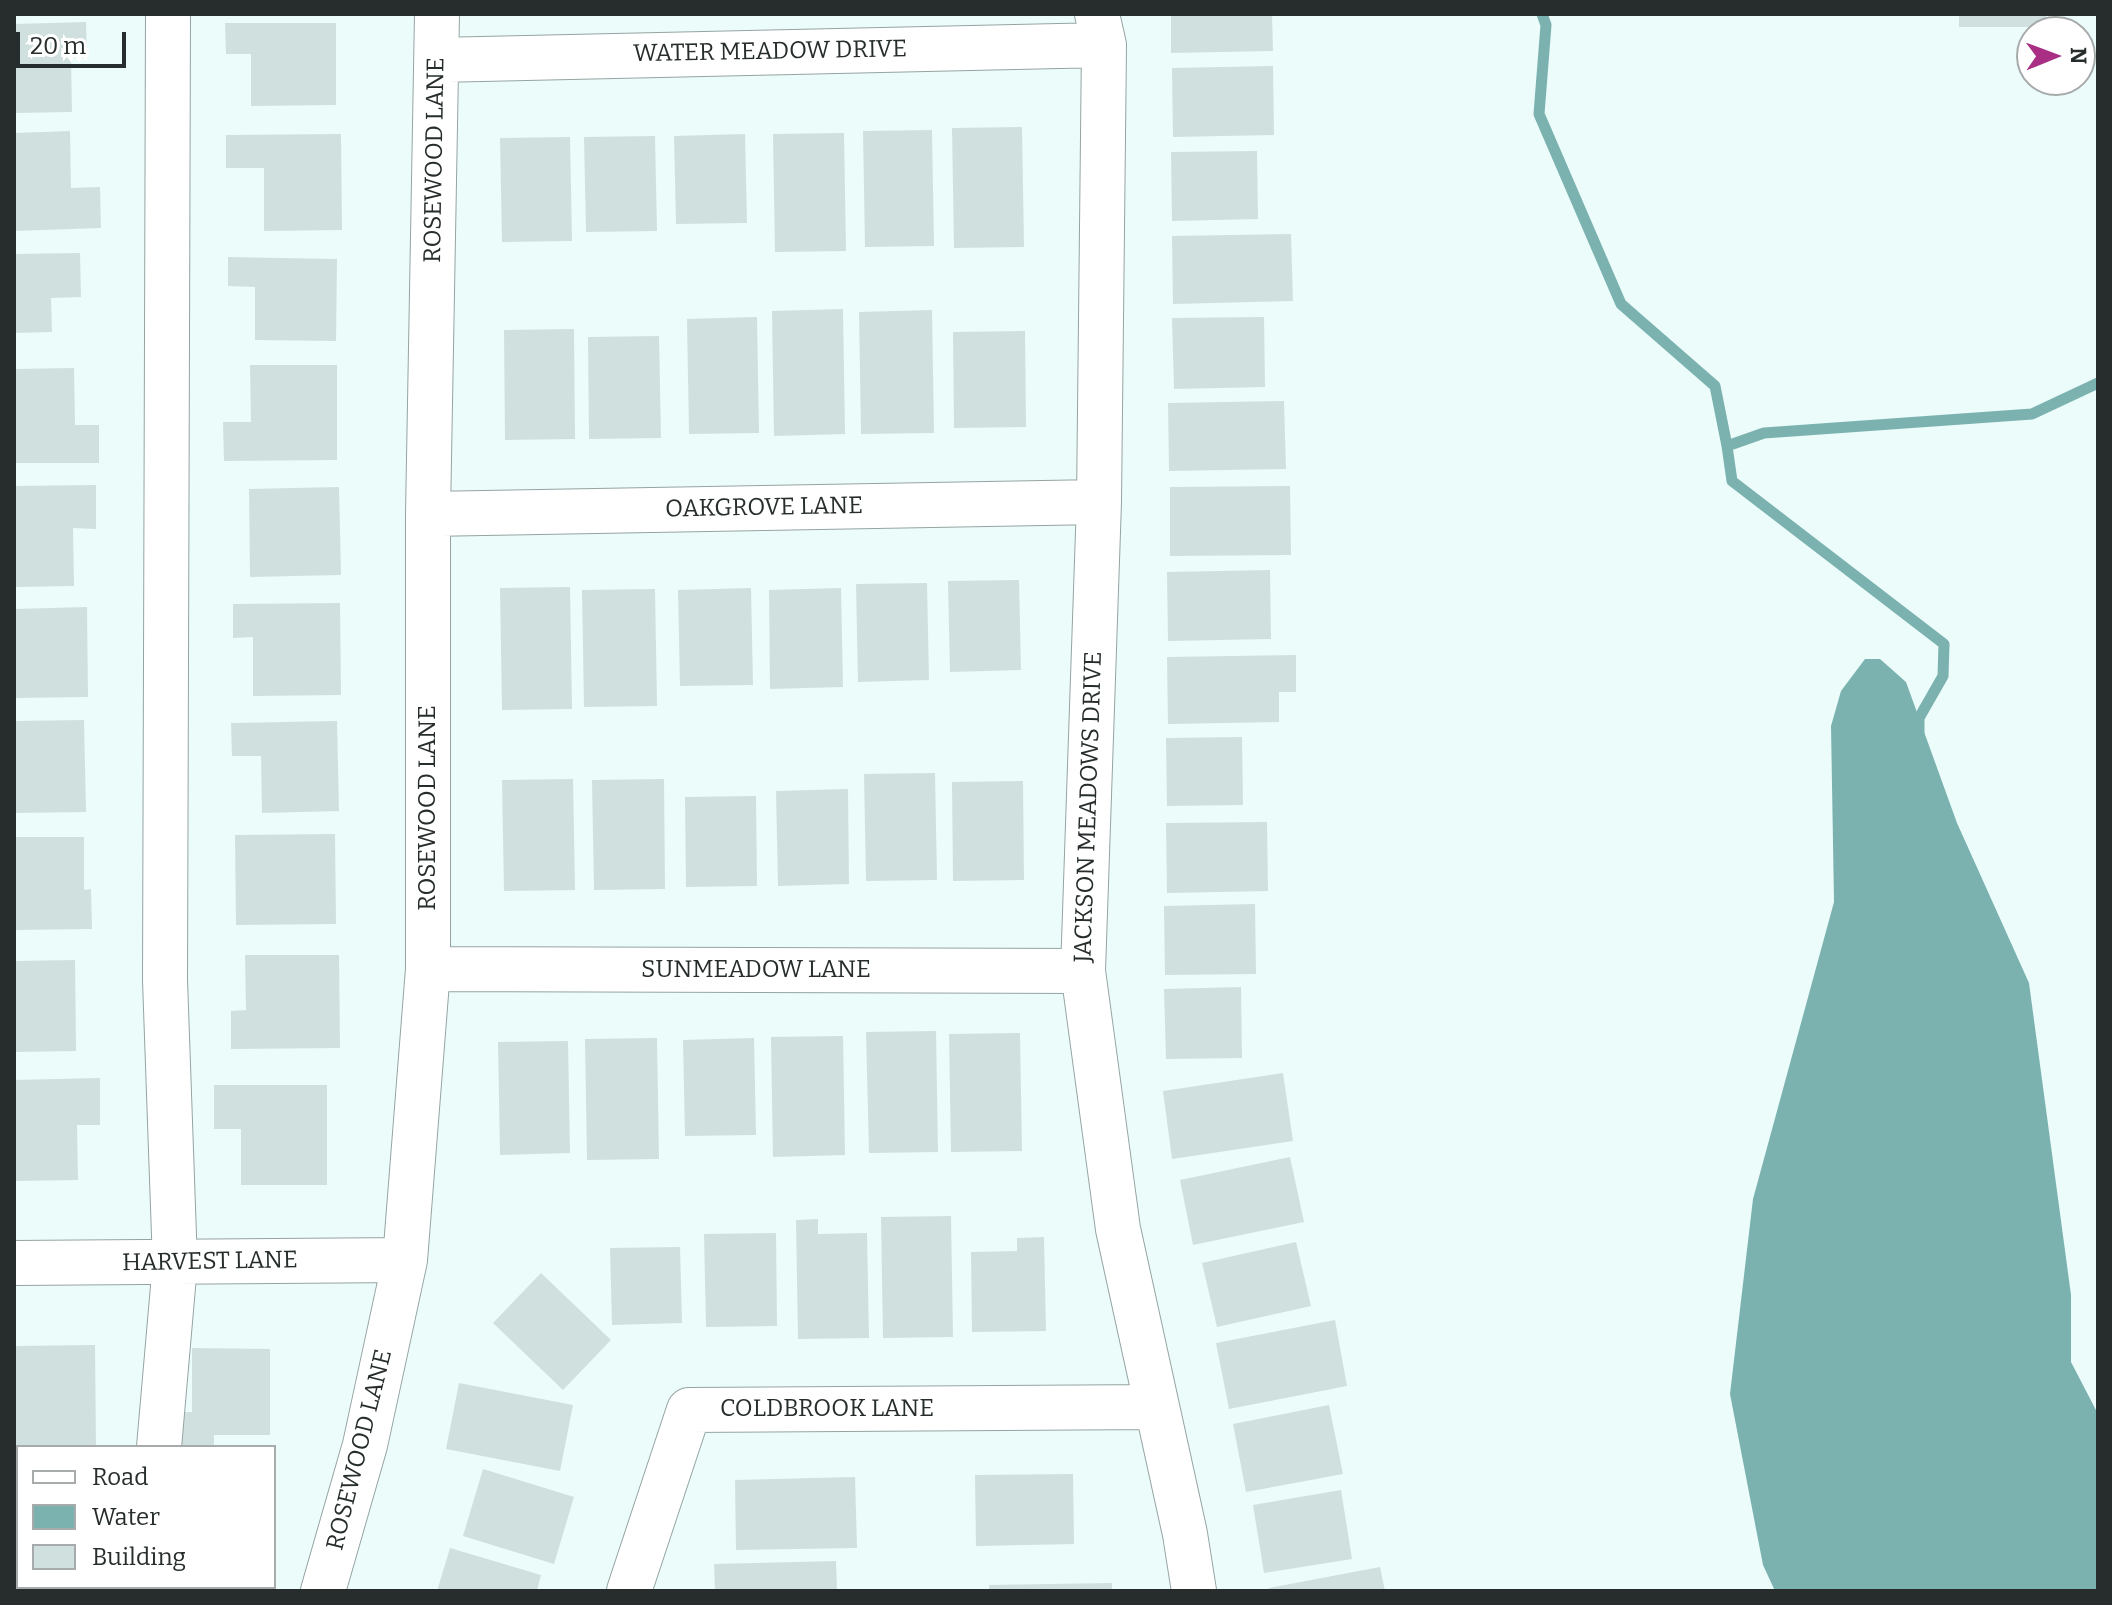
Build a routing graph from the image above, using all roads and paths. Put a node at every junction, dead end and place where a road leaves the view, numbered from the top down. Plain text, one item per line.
1 (168, 14) edge
2 (437, 14) edge
3 (1100, 29) edge
4 (437, 60) junction
5 (1099, 502) junction
6 (428, 514) junction
7 (428, 969) junction
8 (1083, 971) junction
9 (405, 1260) junction
10 (14, 1263) edge
11 (175, 1264) junction
12 (1156, 1407) junction
13 (159, 1445) edge
14 (323, 1591) edge
15 (629, 1591) edge
16 (1194, 1591) edge

1 - 11 street
2 - 4 street, ROSEWOOD LANE
3 - 4 street, WATER MEADOW DRIVE
3 - 5 street, JACKSON MEADOWS DRIVE
4 - 6 street, ROSEWOOD LANE
5 - 6 street, OAKGROVE LANE
5 - 8 street, JACKSON MEADOWS DRIVE
6 - 7 street, ROSEWOOD LANE
7 - 8 street, SUNMEADOW LANE
7 - 9 street, ROSEWOOD LANE
8 - 12 street, JACKSON MEADOWS DRIVE
9 - 11 street, HARVEST LANE
9 - 14 street, ROSEWOOD LANE
10 - 11 street, HARVEST LANE
11 - 13 street
12 - 15 street, COLDBROOK LANE
12 - 16 street, JACKSON MEADOWS DRIVE

